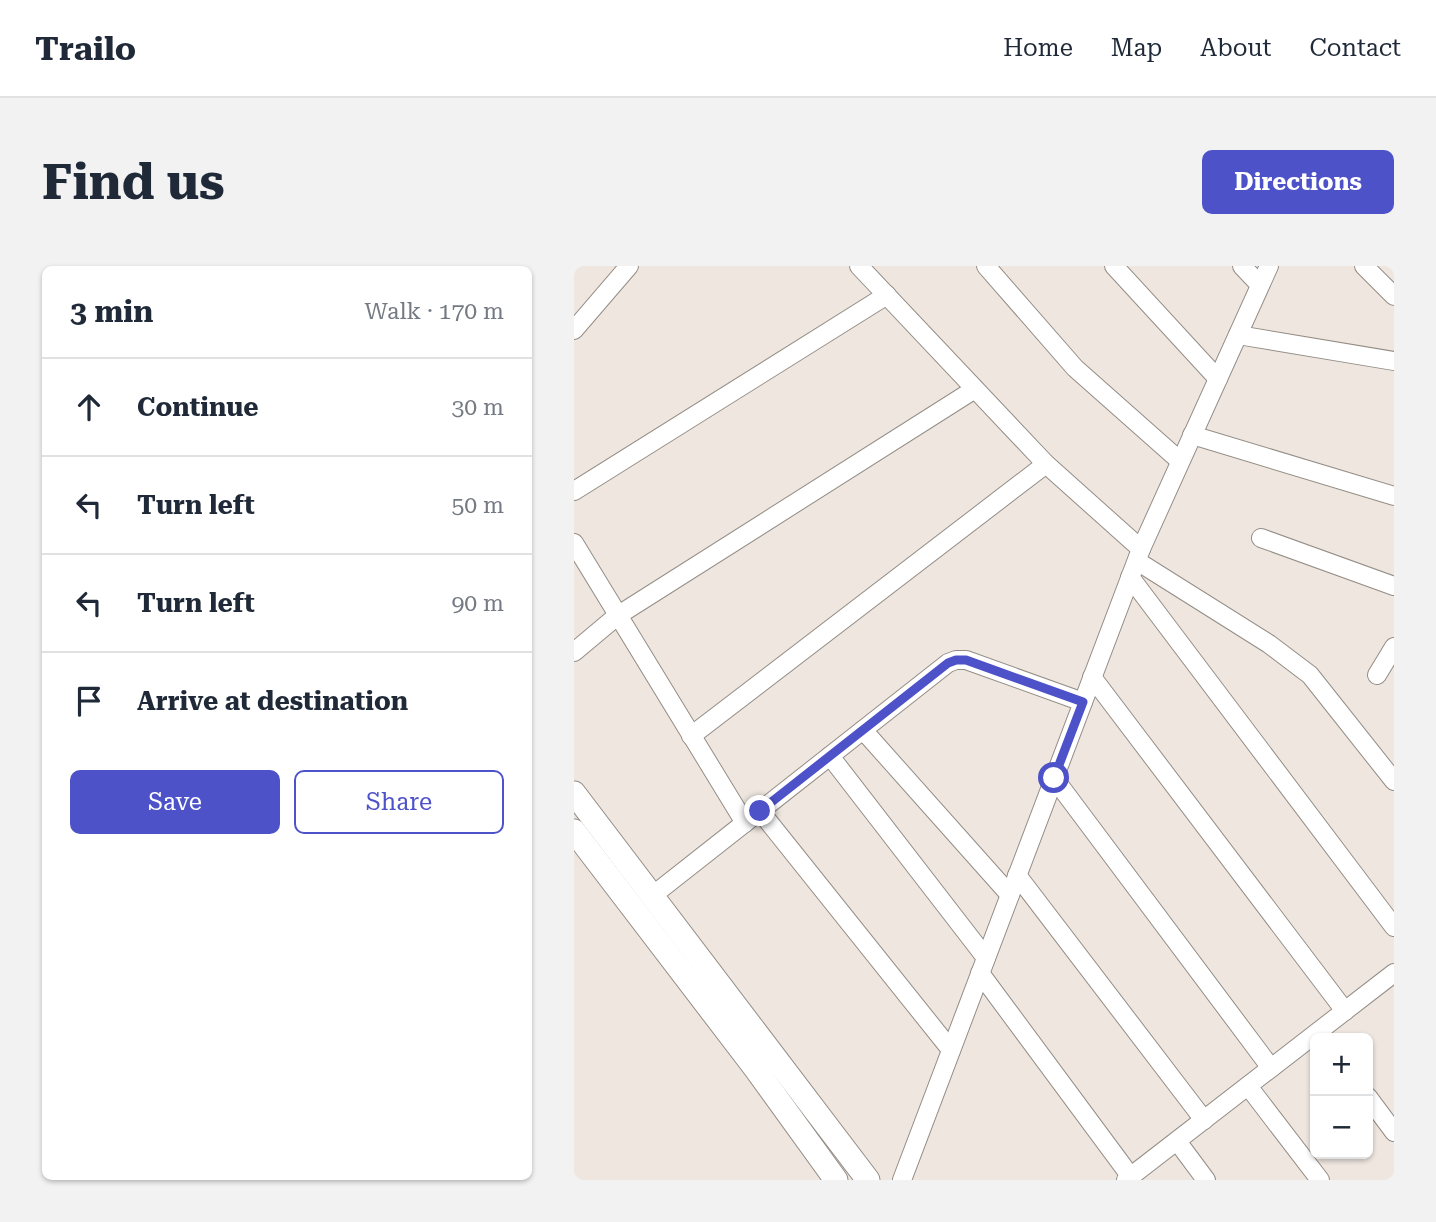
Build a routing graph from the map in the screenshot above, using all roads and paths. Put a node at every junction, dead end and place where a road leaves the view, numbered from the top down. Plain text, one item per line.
1 (629, 266) edge
2 (859, 266) edge
3 (986, 266) edge
4 (1114, 266) edge
5 (1242, 266) edge
6 (1269, 266) edge
7 (1364, 266) edge
8 (1261, 285) junction
9 (887, 295) junction
10 (1394, 296) edge
11 (575, 328) edge
12 (1238, 335) junction
13 (1394, 361) edge
14 (1217, 379) junction
15 (975, 389) junction
16 (1192, 435) junction
17 (1180, 461) junction
18 (1046, 464) junction
19 (574, 491) edge
20 (1394, 496) edge
21 (1261, 538) dead end
22 (574, 543) edge
23 (1136, 562) junction
24 (1394, 586) edge
25 (617, 616) junction
26 (1394, 647) edge
27 (574, 652) edge
28 (1377, 675) dead end
29 (1092, 677) junction
30 (1083, 702) junction
31 (863, 730) junction
32 (691, 736) junction
33 (830, 756) junction
34 (1054, 778) junction
35 (1394, 781) edge
36 (577, 804) edge
37 (760, 811) junction
38 (745, 823) junction
39 (574, 831) edge
40 (1017, 876) junction
41 (1010, 895) junction
42 (652, 896) junction
43 (1394, 927) edge
44 (983, 965) junction
45 (1393, 977) edge
46 (1345, 1011) junction
47 (1324, 1033) edge
48 (1310, 1043) edge
49 (951, 1050) junction
50 (1271, 1068) junction
51 (1248, 1086) junction
52 (1373, 1104) edge
53 (1204, 1119) junction
54 (1394, 1132) edge
55 (1177, 1141) junction
56 (1128, 1178) edge
57 (836, 1180) edge
58 (868, 1180) edge
59 (902, 1180) edge
60 (1206, 1180) edge
61 (1320, 1180) edge

1 - 11 street
2 - 9 street
3 - 17 street
4 - 14 street
5 - 8 street
6 - 8 street
7 - 10 street
8 - 12 street
9 - 15 street
9 - 19 street
12 - 13 street
12 - 14 street
14 - 16 street
15 - 18 street
15 - 25 street
16 - 17 street
16 - 20 street
17 - 23 street
18 - 23 street
18 - 32 street
21 - 24 street
22 - 25 street
23 - 29 street
23 - 35 street
23 - 43 street
25 - 27 street
25 - 32 street
26 - 28 street
29 - 30 street
29 - 46 street
30 - 31 street
30 - 34 street
31 - 33 street
31 - 41 street
32 - 38 street
33 - 37 street
33 - 44 street
34 - 40 street
34 - 50 street
36 - 42 street
37 - 38 street
37 - 49 street
38 - 42 street
39 - 57 street
40 - 41 street
40 - 53 street
41 - 44 street
42 - 58 street
44 - 49 street
44 - 56 street
45 - 46 street
46 - 47 street
48 - 50 street
49 - 59 street
50 - 51 street
51 - 53 street
51 - 61 street
52 - 54 street
53 - 55 street
55 - 56 street
55 - 60 street

